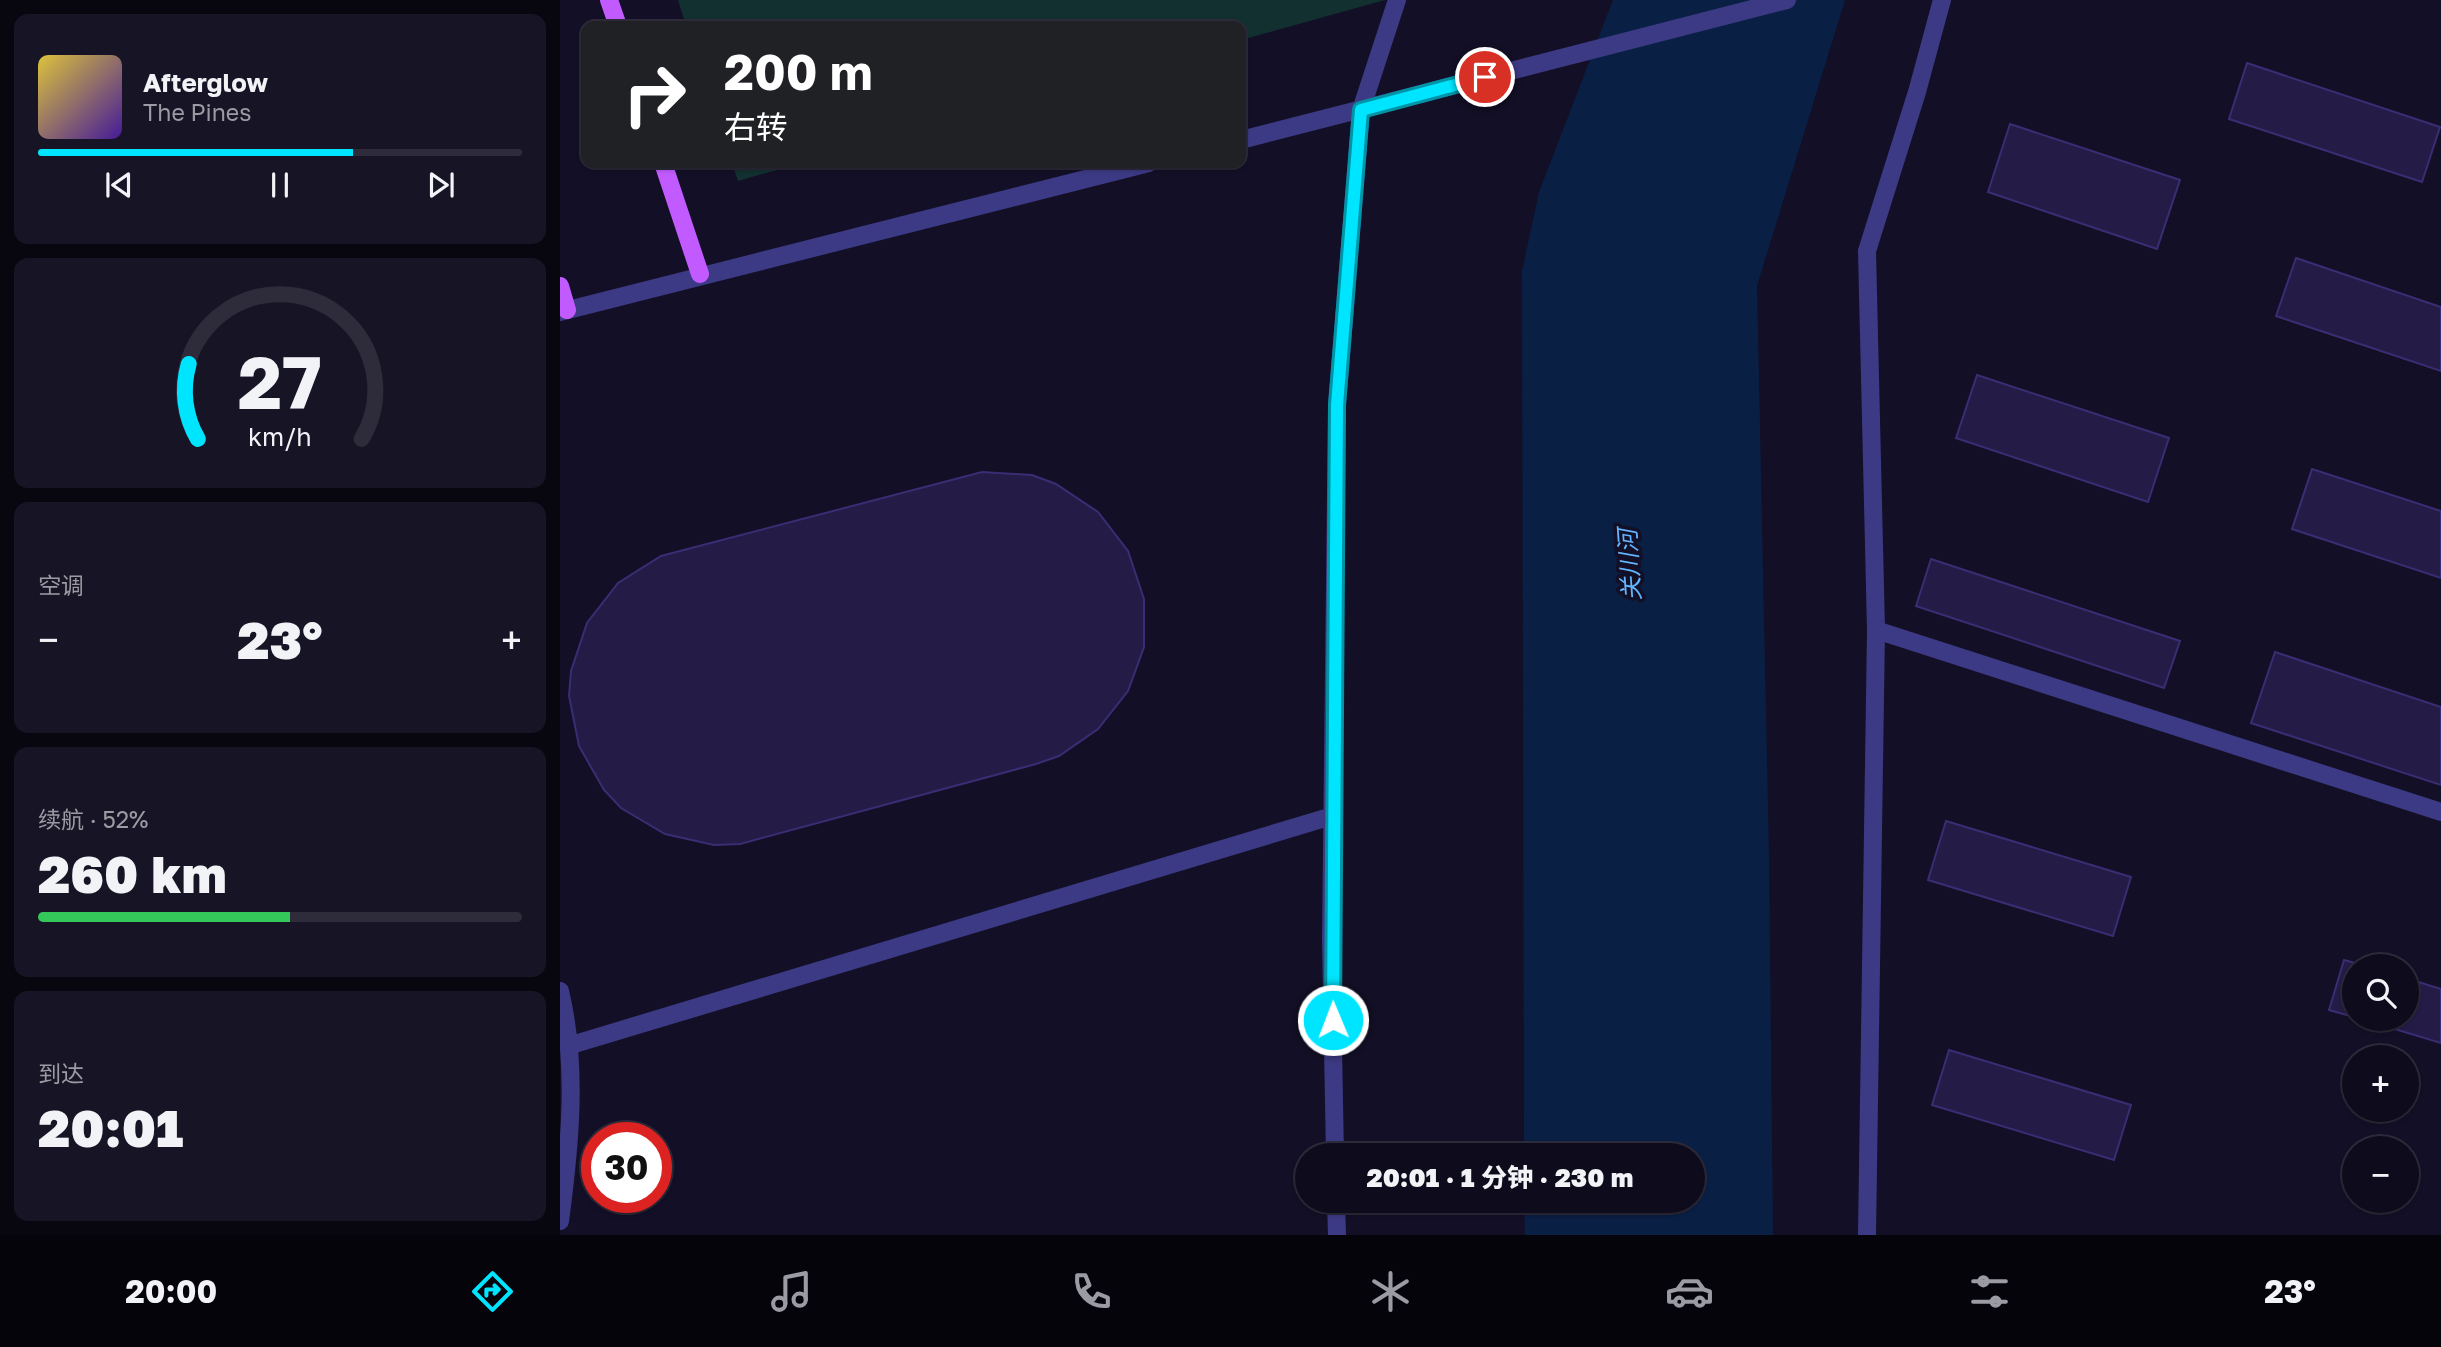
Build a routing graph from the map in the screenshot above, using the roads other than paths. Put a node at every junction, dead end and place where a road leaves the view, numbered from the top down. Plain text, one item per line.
1 (610, 0) edge
2 (1397, 0) edge
3 (1787, 0) edge
4 (1942, 0) edge
5 (616, 21) edge
6 (1361, 110) junction
7 (1246, 139) edge
8 (665, 168) edge
9 (1129, 168) edge
10 (700, 274) junction
11 (560, 286) edge
12 (564, 311) edge
13 (1876, 630) junction
14 (2441, 812) edge
15 (1332, 816) junction
16 (560, 991) edge
17 (568, 1046) junction
18 (1335, 1143) edge
19 (1336, 1213) edge
20 (560, 1221) edge
21 (1337, 1235) edge
22 (1867, 1235) edge

1 - 5 main road
2 - 6 street
3 - 6 street
4 - 13 street
6 - 7 street
6 - 15 street
8 - 10 main road
9 - 10 street
10 - 12 street
11 - 12 main road
13 - 14 street
13 - 22 street
15 - 17 street
15 - 18 street
16 - 17 street
17 - 20 street
19 - 21 street

